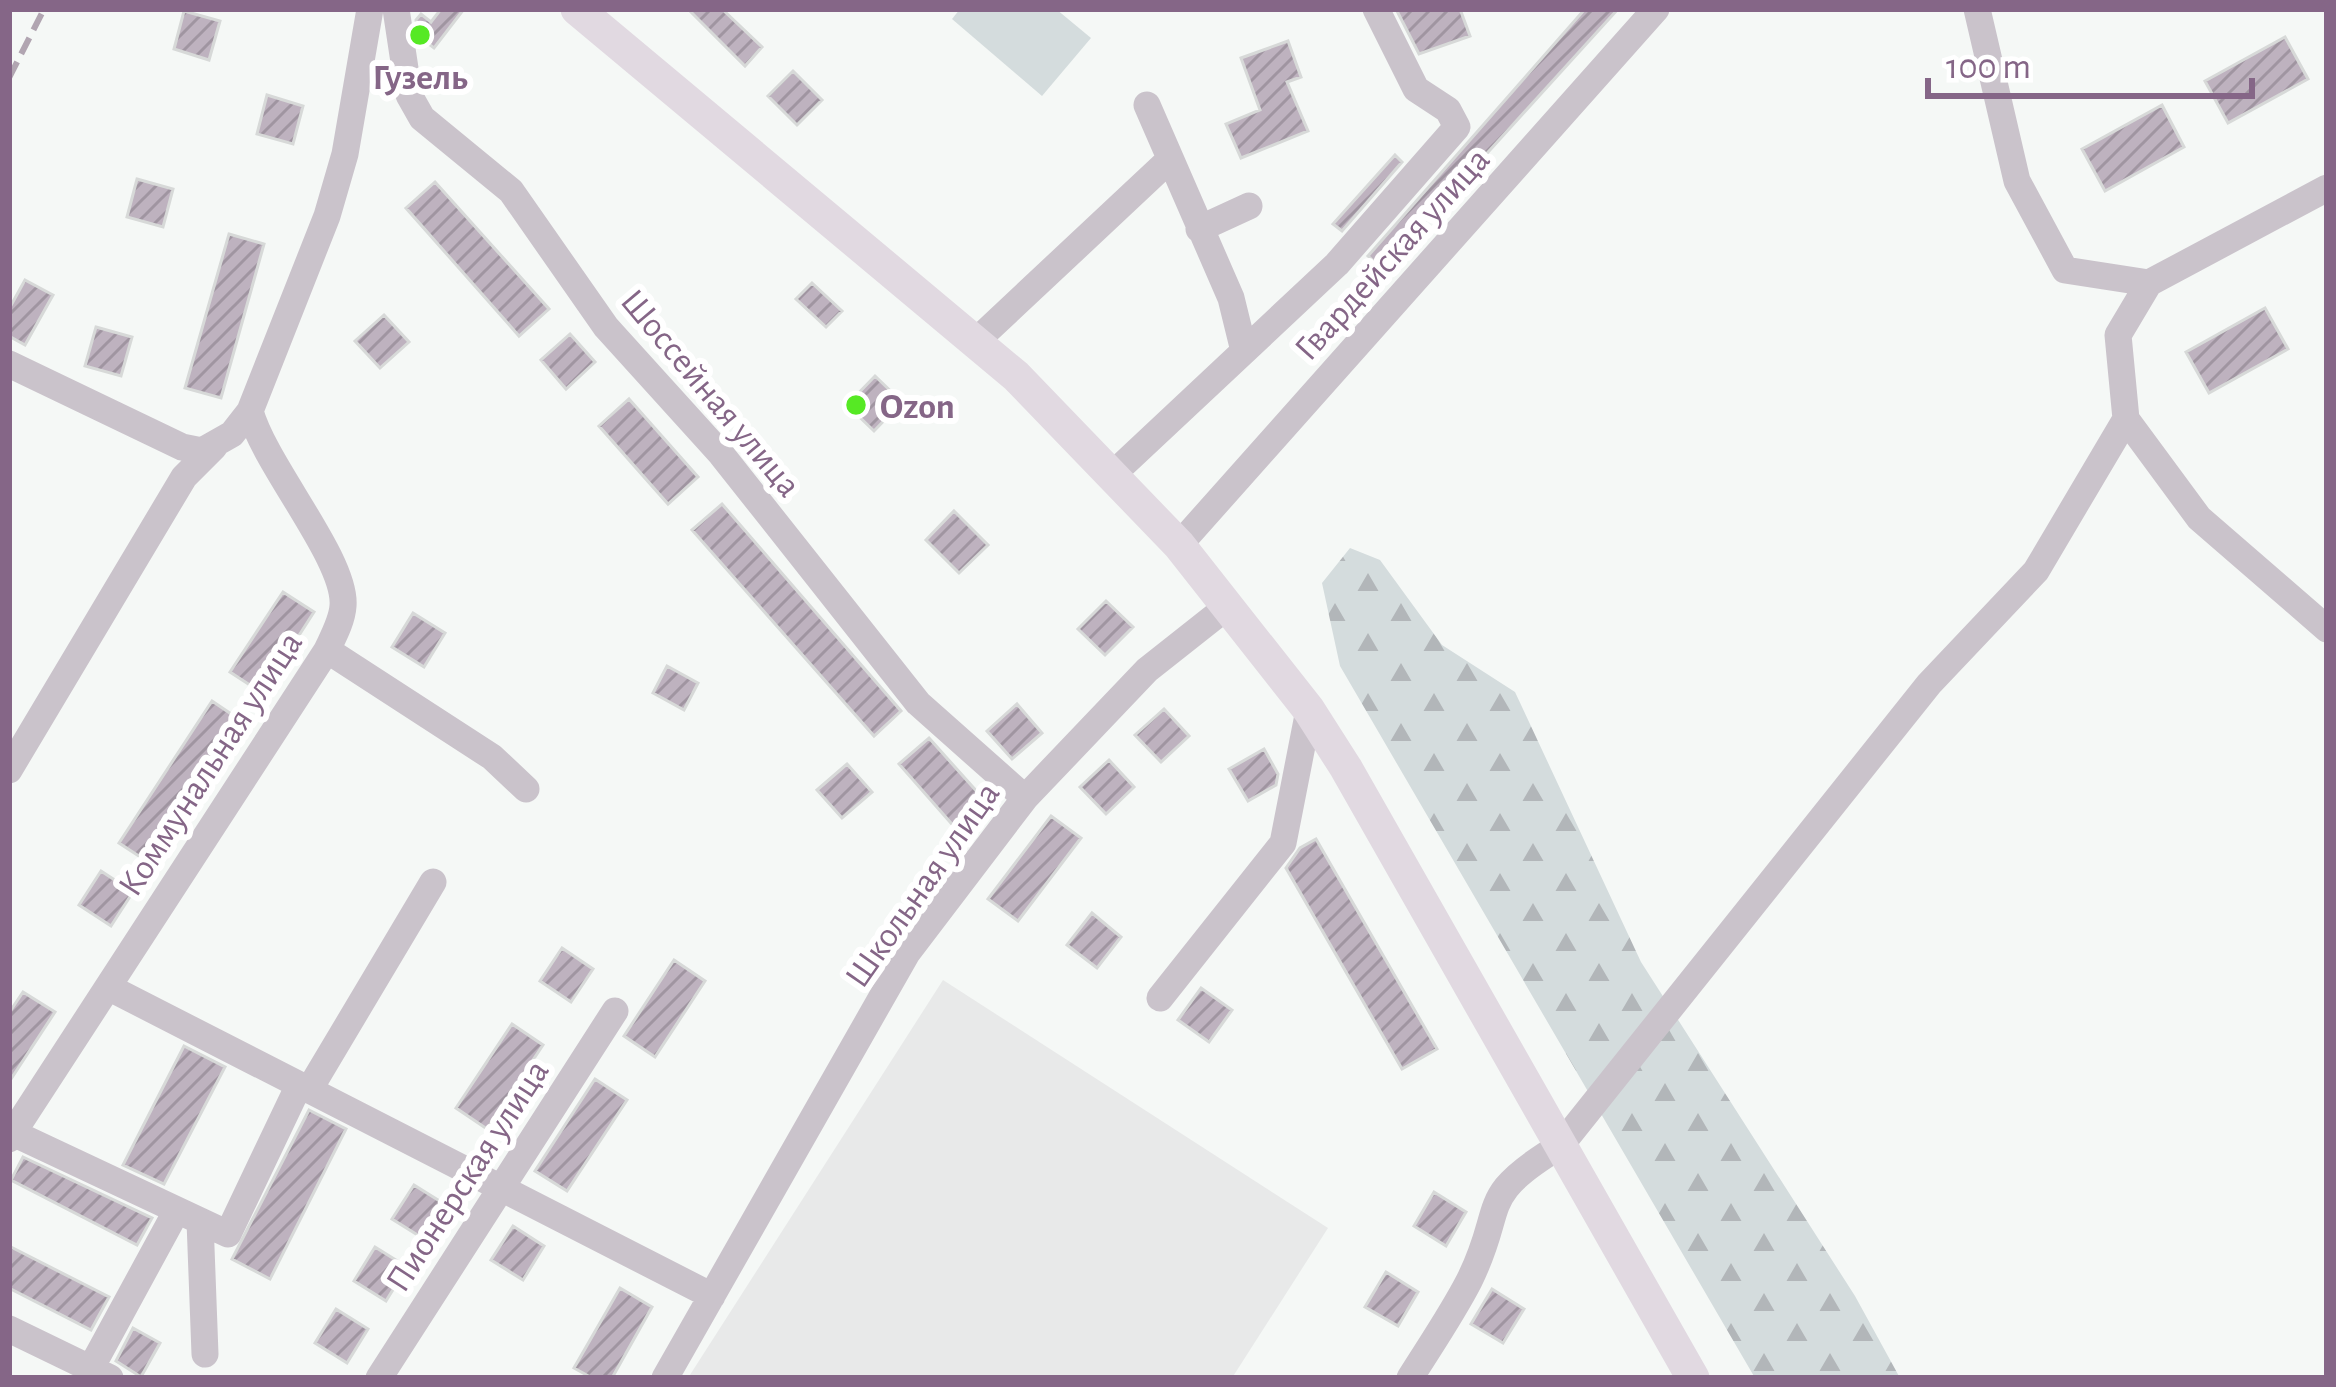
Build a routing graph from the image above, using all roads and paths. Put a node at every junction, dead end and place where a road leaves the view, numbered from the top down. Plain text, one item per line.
1 (370, 9) edge
2 (396, 9) edge
3 (577, 9) edge
4 (1376, 9) edge
5 (1656, 9) edge
6 (1977, 9) edge
7 (1147, 105) dead end
8 (1167, 162) junction
9 (2327, 188) edge
10 (1249, 206) dead end
11 (1199, 229) junction
12 (2149, 283) junction
13 (975, 342) junction
14 (1244, 351) junction
15 (14, 374) edge
16 (250, 411) junction
17 (2126, 419) junction
18 (214, 447) junction
19 (1112, 474) junction
20 (1179, 545) junction
21 (1228, 606) junction
22 (2327, 628) edge
23 (327, 650) junction
24 (1309, 710) junction
25 (9, 770) edge
26 (526, 789) dead end
27 (1025, 797) junction
28 (434, 882) dead end
29 (108, 987) junction
30 (1160, 998) dead end
31 (614, 1011) dead end
32 (304, 1088) junction
33 (11, 1136) edge
34 (1560, 1146) junction
35 (499, 1187) junction
36 (188, 1215) junction
37 (712, 1296) junction
38 (9, 1329) edge
39 (206, 1354) dead end
40 (100, 1373) edge
41 (380, 1378) edge
42 (665, 1378) edge
43 (1410, 1378) edge
44 (1694, 1378) edge

1 - 16 street
2 - 27 street, Шоссейная улица
3 - 13 main road
4 - 14 street
5 - 20 street, Гвардейская улица
6 - 12 street
7 - 8 street
8 - 11 street
8 - 13 street
9 - 12 street
10 - 11 street
11 - 14 street
12 - 17 street
13 - 19 main road
14 - 19 street
15 - 18 street
16 - 18 street
16 - 23 street, Коммунальная улица
17 - 22 street
17 - 34 street
18 - 25 street
19 - 20 main road
20 - 21 main road
21 - 24 main road
21 - 27 street, Школьная улица
23 - 26 street
23 - 29 street, Коммунальная улица
24 - 30 street
24 - 34 main road
27 - 37 street, Школьная улица
28 - 32 street
29 - 32 street
29 - 33 street, Коммунальная улица
31 - 35 street, Пионерская улица
32 - 35 street
32 - 36 street
33 - 36 street
34 - 43 street
34 - 44 main road
35 - 37 street
35 - 41 street, Пионерская улица
36 - 39 street
36 - 40 street
37 - 42 street, Школьная улица
38 - 40 street

